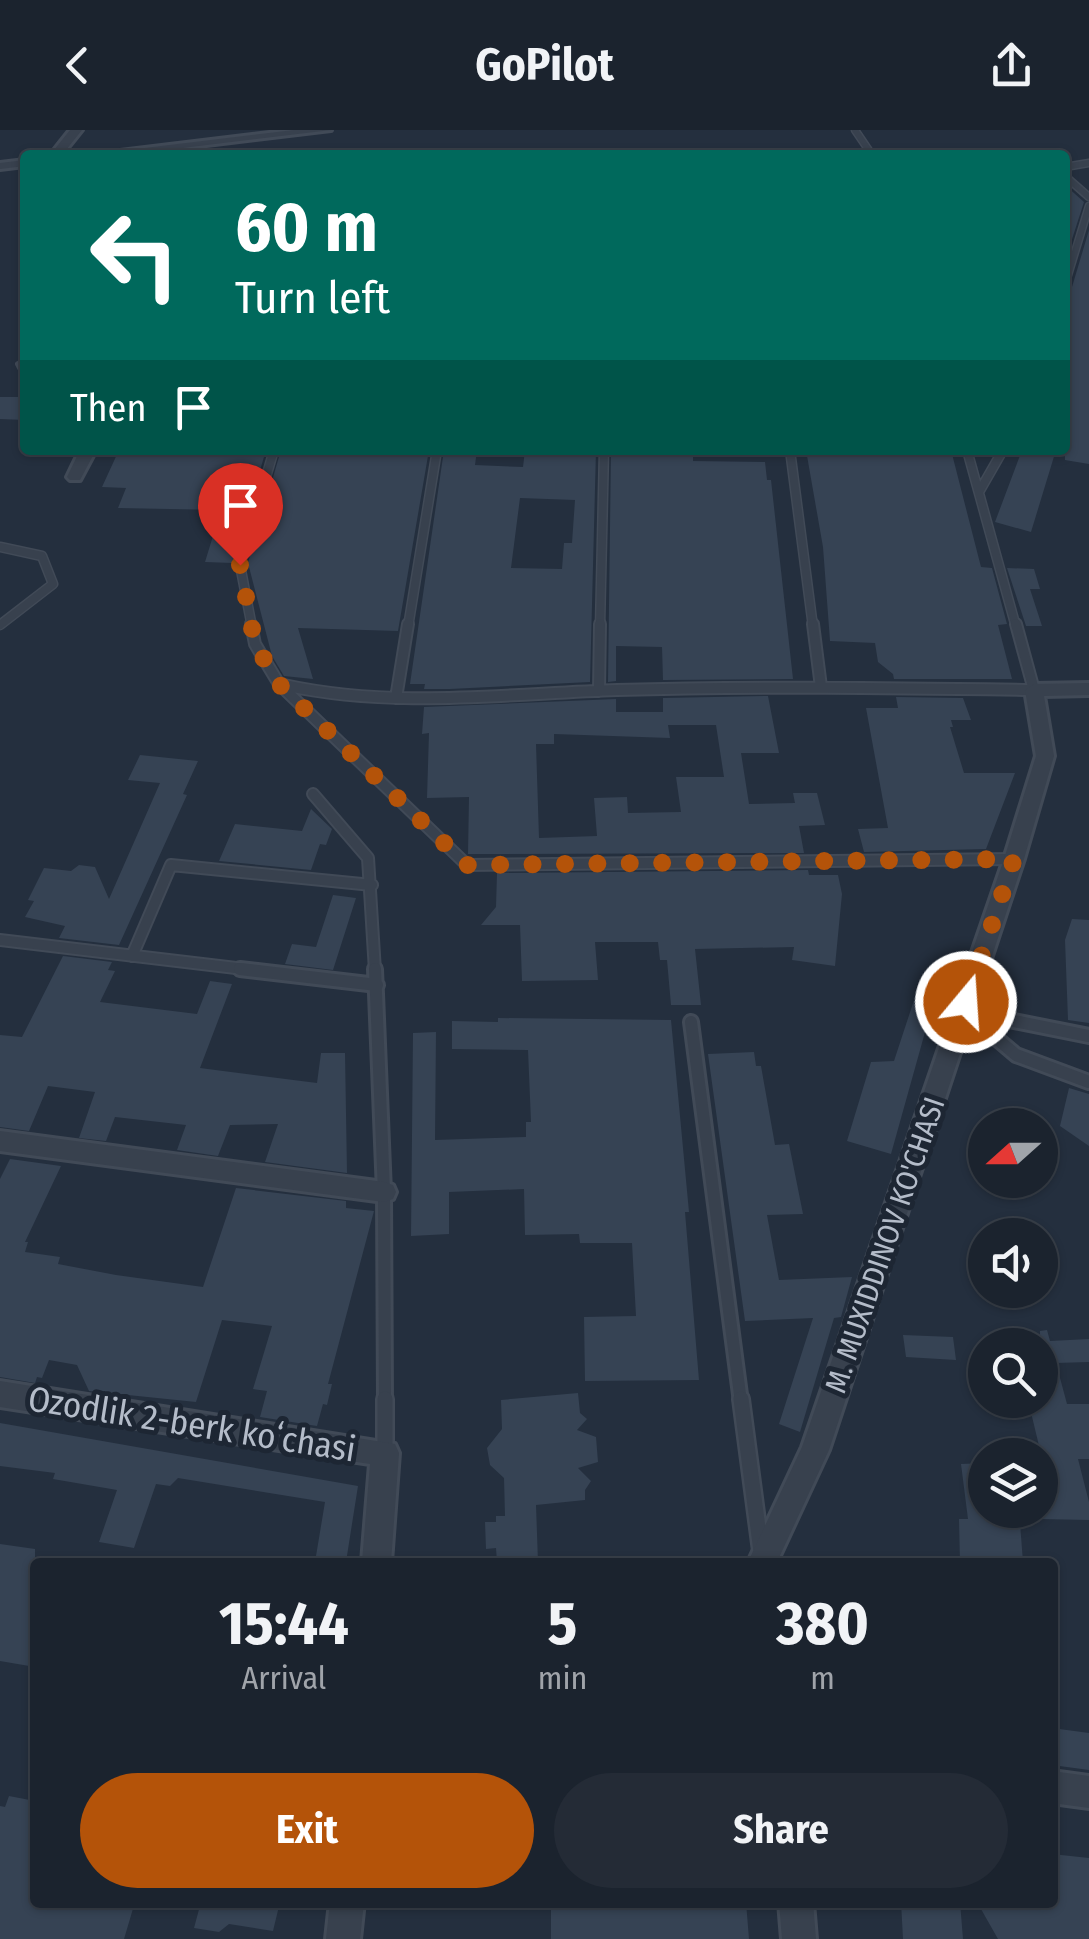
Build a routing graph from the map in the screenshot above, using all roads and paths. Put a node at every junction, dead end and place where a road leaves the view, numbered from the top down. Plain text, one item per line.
1 (76, 130) edge
2 (326, 130) edge
3 (60, 150) edge
4 (139, 150) edge
5 (1070, 180) edge
6 (1089, 197) edge
7 (1089, 206) edge
8 (1070, 269) edge
9 (86, 455) edge
10 (273, 455) edge
11 (436, 455) edge
12 (604, 455) edge
13 (791, 455) edge
14 (968, 455) edge
15 (999, 455) edge
16 (75, 478) dead end
17 (979, 492) junction
18 (0, 546) edge
19 (0, 626) edge
20 (279, 684) junction
21 (821, 686) junction
22 (1089, 689) edge
23 (1034, 690) junction
24 (599, 691) junction
25 (396, 698) junction
26 (313, 794) dead end
27 (1014, 859) junction
28 (372, 885) junction
29 (0, 940) edge
30 (132, 956) junction
31 (377, 985) junction
32 (975, 1009) junction
33 (690, 1022) dead end
34 (1089, 1036) edge
35 (1089, 1082) edge
36 (0, 1141) edge
37 (384, 1192) junction
38 (0, 1394) edge
39 (385, 1453) junction
40 (377, 1558) edge
41 (761, 1558) edge
42 (764, 1558) edge
43 (1058, 1788) edge
44 (1089, 1792) edge
45 (346, 1908) edge
46 (797, 1908) edge
47 (342, 1939) edge
48 (800, 1939) edge

1 - 3 street
2 - 4 street
5 - 6 lane
7 - 8 lane
9 - 16 street
10 - 20 lane
11 - 25 lane
12 - 24 lane
13 - 21 lane
14 - 17 lane
15 - 17 lane
17 - 23 lane
18 - 19 lane
20 - 25 lane
20 - 27 lane
21 - 23 lane
21 - 24 lane
22 - 23 street
23 - 27 street, M. MUXIDDINOV KO'CHASI
24 - 25 lane
26 - 28 lane
27 - 32 street, M. MUXIDDINOV KO'CHASI
28 - 30 lane
28 - 31 lane
29 - 30 lane
30 - 31 lane
31 - 37 lane
32 - 34 lane
32 - 35 lane
32 - 42 street, M. MUXIDDINOV KO'CHASI
33 - 41 lane
36 - 37 street
37 - 39 lane
38 - 39 street, Ozodlik 2-berk koʻchasi
39 - 40 street
43 - 44 street
45 - 47 street
46 - 48 street

